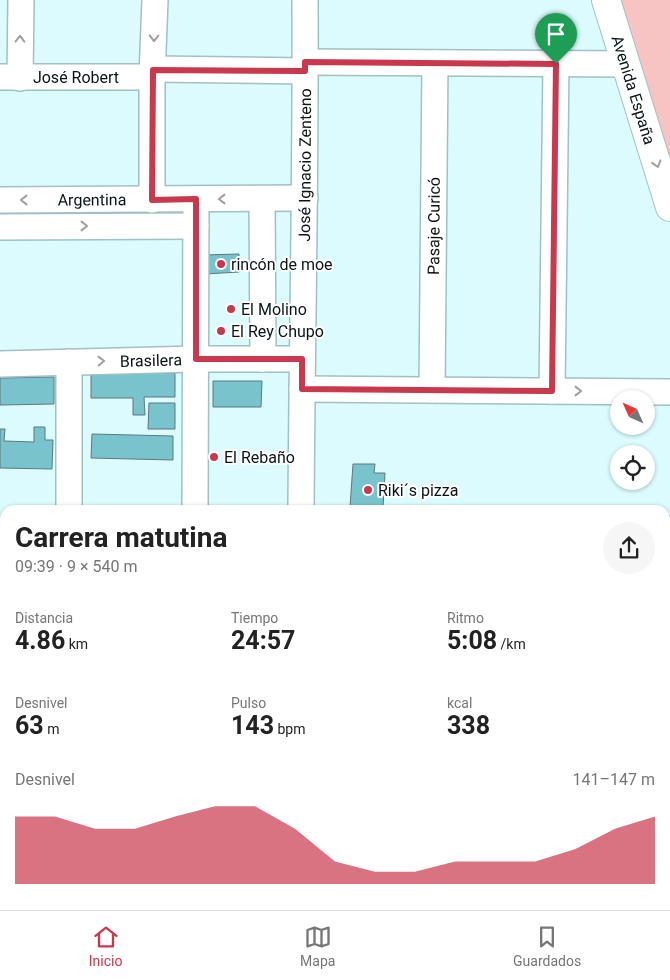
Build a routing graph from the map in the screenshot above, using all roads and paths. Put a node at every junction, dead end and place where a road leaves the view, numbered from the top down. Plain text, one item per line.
1 (21, 0) edge
2 (154, 0) edge
3 (305, 0) edge
4 (606, 0) edge
5 (435, 63) junction
6 (556, 64) junction
7 (626, 64) junction
8 (305, 67) junction
9 (152, 73) junction
10 (10, 77) edge
11 (262, 198) junction
12 (305, 198) junction
13 (196, 199) junction
14 (0, 200) edge
15 (152, 200) junction
16 (670, 207) edge
17 (196, 226) junction
18 (0, 227) edge
19 (196, 359) junction
20 (262, 359) junction
21 (302, 359) junction
22 (69, 362) junction
23 (0, 364) edge
24 (302, 389) junction
25 (432, 390) junction
26 (552, 391) junction
27 (670, 392) edge
28 (69, 505) edge
29 (195, 505) edge
30 (301, 505) edge

10 -> 1 street
2 -> 9 street
3 - 8 street, José Ignacio Zenteno
4 - 7 main road, Avenida España
5 - 6 street, José Robert
5 - 8 street, José Robert
5 - 25 street, Pasaje Curicó
6 - 7 street, José Robert
6 - 26 street
7 -> 16 main road, Avenida España
8 - 9 street, José Robert
8 - 12 street, José Ignacio Zenteno
9 - 10 street, José Robert
9 - 15 street
11 - 12 street, Argentina
11 -> 13 street, Argentina
11 - 20 street
12 - 21 street, José Ignacio Zenteno
13 - 15 street, Argentina
13 - 17 street
15 -> 14 street, Argentina
18 -> 17 street, Argentina
17 - 19 street
19 - 20 street, Brasilera
22 -> 19 street, Brasilera
19 - 29 street
20 - 21 street, Brasilera
21 - 24 street, José Ignacio Zenteno
22 - 23 street, Brasilera
22 - 28 street
24 - 25 street
24 - 30 street, José Ignacio Zenteno
25 - 26 street
26 -> 27 street

